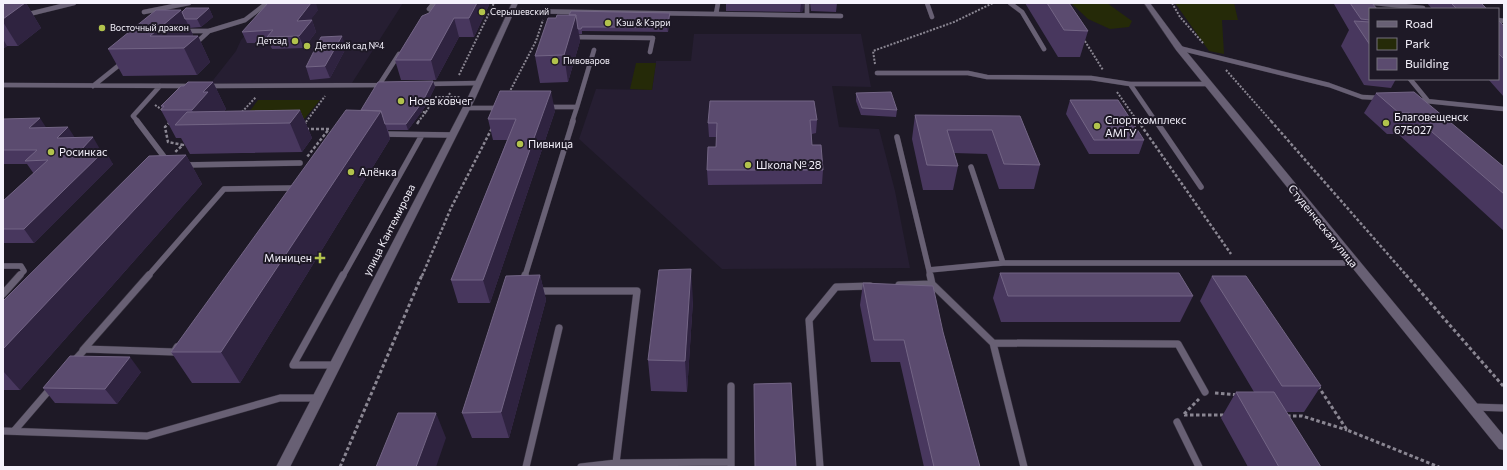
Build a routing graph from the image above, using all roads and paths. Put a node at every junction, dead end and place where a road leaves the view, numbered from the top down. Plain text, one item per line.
1 (74, 3) edge
2 (189, 3) edge
3 (267, 3) edge
4 (434, 3) edge
5 (494, 3) edge
6 (718, 3) edge
7 (807, 3) edge
8 (927, 3) edge
9 (993, 3) edge
10 (1010, 3) edge
11 (1147, 3) edge
12 (1172, 3) edge
13 (1374, 3) edge
14 (1420, 3) edge
15 (514, 7) edge
16 (1424, 8) edge
17 (545, 10) junction
18 (560, 11) junction
19 (144, 12) dead end
20 (716, 14) junction
21 (807, 15) junction
22 (841, 16) dead end
23 (17, 17) edge
24 (932, 17) dead end
25 (438, 19) edge
26 (556, 20) edge
27 (209, 31) junction
28 (174, 32) edge
29 (1081, 35) edge
30 (564, 37) edge
31 (403, 48) edge
32 (1179, 48) junction
33 (1044, 49) dead end
34 (188, 50) edge
35 (594, 50) dead end
36 (650, 52) dead end
37 (130, 56) edge
38 (1215, 57) junction
39 (877, 73) joint
40 (1411, 80) edge
41 (1109, 81) junction
42 (455, 83) junction
43 (479, 83) junction
44 (417, 84) edge
45 (1130, 84) junction
46 (1208, 84) junction
47 (3, 85) edge
48 (379, 85) junction
49 (386, 85) edge
50 (93, 86) junction
51 (160, 86) junction
52 (191, 86) edge
53 (199, 86) edge
54 (318, 96) dead end
55 (262, 97) dead end
56 (448, 97) junction
57 (465, 97) dead end
58 (1390, 98) edge
59 (1410, 99) edge
60 (158, 100) dead end
61 (1428, 101) junction
62 (577, 107) junction
63 (466, 108) junction
64 (502, 108) junction
65 (510, 108) edge
66 (540, 108) edge
67 (1504, 109) edge
68 (165, 111) edge
69 (418, 112) edge
70 (426, 112) junction
71 (241, 113) edge
72 (175, 117) edge
73 (417, 125) dead end
74 (371, 134) edge
75 (422, 135) junction
76 (451, 135) junction
77 (897, 137) dead end
78 (190, 143) edge
79 (183, 145) junction
80 (175, 156) edge
81 (300, 160) joint
82 (971, 167) dead end
83 (303, 182) edge
84 (1201, 187) dead end
85 (298, 188) junction
86 (293, 194) edge
87 (1003, 263) junction
88 (1354, 263) junction
89 (1238, 264) junction
90 (3, 266) edge
91 (929, 270) junction
92 (932, 284) junction
93 (892, 285) edge
94 (876, 286) edge
95 (3, 294) edge
96 (559, 328) dead end
97 (183, 339) edge
98 (993, 343) junction
99 (78, 356) junction
100 (334, 365) junction
101 (68, 368) edge
102 (1317, 384) edge
103 (53, 385) edge
104 (731, 386) dead end
105 (1504, 387) edge
106 (1205, 392) junction
107 (1245, 396) edge
108 (317, 398) junction
109 (1472, 407) junction
110 (1504, 408) edge
111 (1184, 415) junction
112 (1228, 415) dead end
113 (1280, 416) edge
114 (1177, 422) joint
115 (1347, 430) junction
116 (3, 431) edge
117 (14, 431) junction
118 (1504, 445) edge
119 (616, 463) junction
120 (731, 465) edge
121 (283, 467) edge
122 (340, 467) edge
123 (526, 467) edge
124 (580, 467) edge
125 (820, 467) edge
126 (1024, 467) edge
127 (1199, 467) edge
128 (1439, 467) edge

1 - 23 lane
2 - 19 lane
3 - 27 lane
4 - 25 lane
5 - 42 path
6 - 20 lane
7 - 21 lane
8 - 24 lane
9 - 39 path
10 - 33 lane
11 - 32 street, Студенческая улица
12 - 38 path
13 - 16 lane
14 - 16 lane
15 - 17 lane
15 - 43 street, улица Кантемирова
17 - 18 lane
17 - 64 path
18 - 20 lane
18 - 26 lane
20 - 21 lane
21 - 22 lane
27 - 28 lane
27 - 34 lane
29 - 41 path
30 - 36 lane
31 - 48 lane
32 - 38 lane
32 - 46 street, Студенческая улица
35 - 62 lane
37 - 50 lane
38 - 58 lane
38 - 105 path
39 - 41 lane
40 - 61 lane
41 - 45 lane
41 - 89 path
42 - 43 lane
42 - 44 lane
42 - 56 path
43 - 63 street, улица Кантемирова
45 - 46 lane
45 - 84 lane
46 - 88 street, Студенческая улица
47 - 50 lane
48 - 49 lane
48 - 53 lane
50 - 51 lane
51 - 52 lane
51 - 81 lane
54 - 81 path
55 - 71 path
56 - 57 path
56 - 70 path
59 - 61 lane
60 - 68 path
61 - 67 lane
62 - 66 lane
62 - 119 lane
63 - 64 lane
63 - 76 street, улица Кантемирова
64 - 65 lane
64 - 122 path
69 - 70 path
70 - 73 path
72 - 79 path
74 - 75 lane
75 - 76 lane
75 - 100 lane
76 - 100 street, улица Кантемирова
77 - 91 lane
78 - 79 path
79 - 80 path
82 - 87 lane
83 - 85 lane
85 - 86 lane
85 - 99 lane
87 - 89 lane
87 - 91 lane
88 - 89 lane
88 - 109 street, Студенческая улица
90 - 95 lane
91 - 92 lane
92 - 93 lane
92 - 98 lane
94 - 125 lane
96 - 123 lane
97 - 99 lane
98 - 106 lane
98 - 126 lane
99 - 101 lane
100 - 108 street, улица Кантемирова
102 - 115 path
103 - 117 lane
104 - 120 lane
106 - 107 path
106 - 111 path
108 - 117 lane
108 - 121 street, улица Кантемирова
109 - 110 lane
109 - 118 street, Студенческая улица
111 - 112 path
111 - 114 path
113 - 115 path
114 - 127 lane
115 - 128 path
116 - 117 lane
119 - 120 lane
119 - 124 lane

